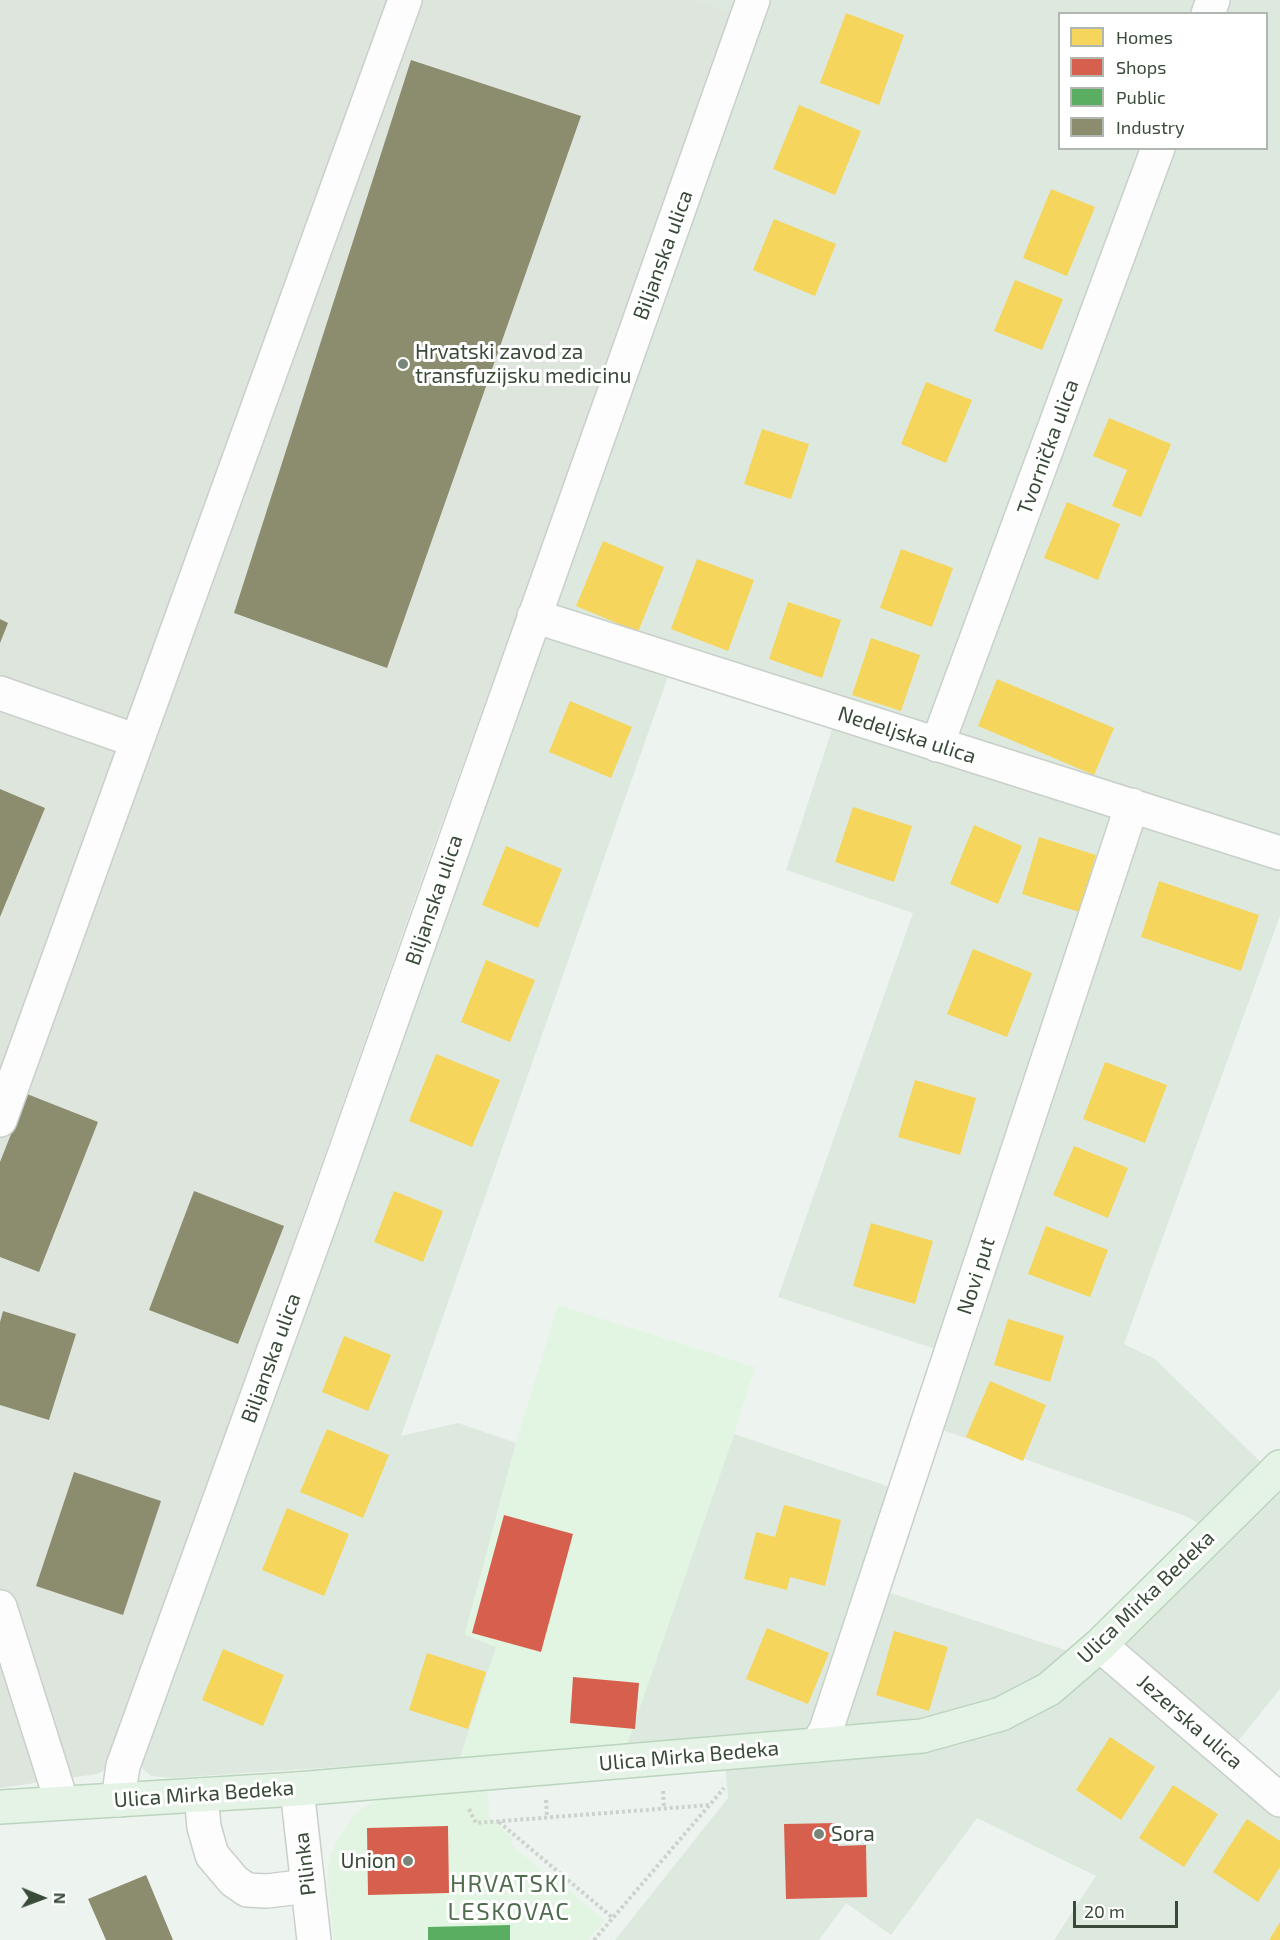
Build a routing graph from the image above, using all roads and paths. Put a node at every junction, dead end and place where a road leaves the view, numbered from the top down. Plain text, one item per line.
1 (405, 0) edge
2 (753, 0) edge
3 (1157, 150) edge
4 (534, 616) junction
5 (0, 693) edge
6 (137, 741) junction
7 (937, 746) junction
8 (1132, 805) junction
9 (1280, 853) edge
10 (0, 1120) edge
11 (1280, 1467) edge
12 (0, 1607) edge
13 (1100, 1645) junction
14 (817, 1745) junction
15 (729, 1783) dead end
16 (297, 1789) junction
17 (201, 1794) junction
18 (118, 1800) junction
19 (1280, 1800) edge
20 (62, 1803) junction
21 (710, 1805) junction
22 (468, 1806) dead end
23 (0, 1807) edge
24 (498, 1821) junction
25 (308, 1886) junction
26 (613, 1918) junction
27 (314, 1940) edge
28 (594, 1940) edge

1 - 6 street
2 - 4 street, Biljanska ulica
3 - 7 street, Tvornička ulica
4 - 7 street, Nedeljska ulica
4 - 18 street, Biljanska ulica
5 - 6 street
6 - 10 street
7 - 8 street, Nedeljska ulica
8 - 9 street, Nedeljska ulica
8 - 14 street, Novi put
11 - 13 main road, Ulica Mirka Bedeka
12 - 20 street
13 - 14 main road, Ulica Mirka Bedeka
13 - 19 street, Jezerska ulica
14 - 16 main road, Ulica Mirka Bedeka
15 - 21 path
16 - 17 main road, Ulica Mirka Bedeka
16 - 25 street, Pilinka
17 - 18 main road, Ulica Mirka Bedeka
17 - 25 street
18 - 20 main road, Ulica Mirka Bedeka
20 - 23 main road, Ulica Mirka Bedeka
21 - 24 path
21 - 26 path
22 - 24 path
24 - 26 path
25 - 27 street, Pilinka
26 - 28 path

